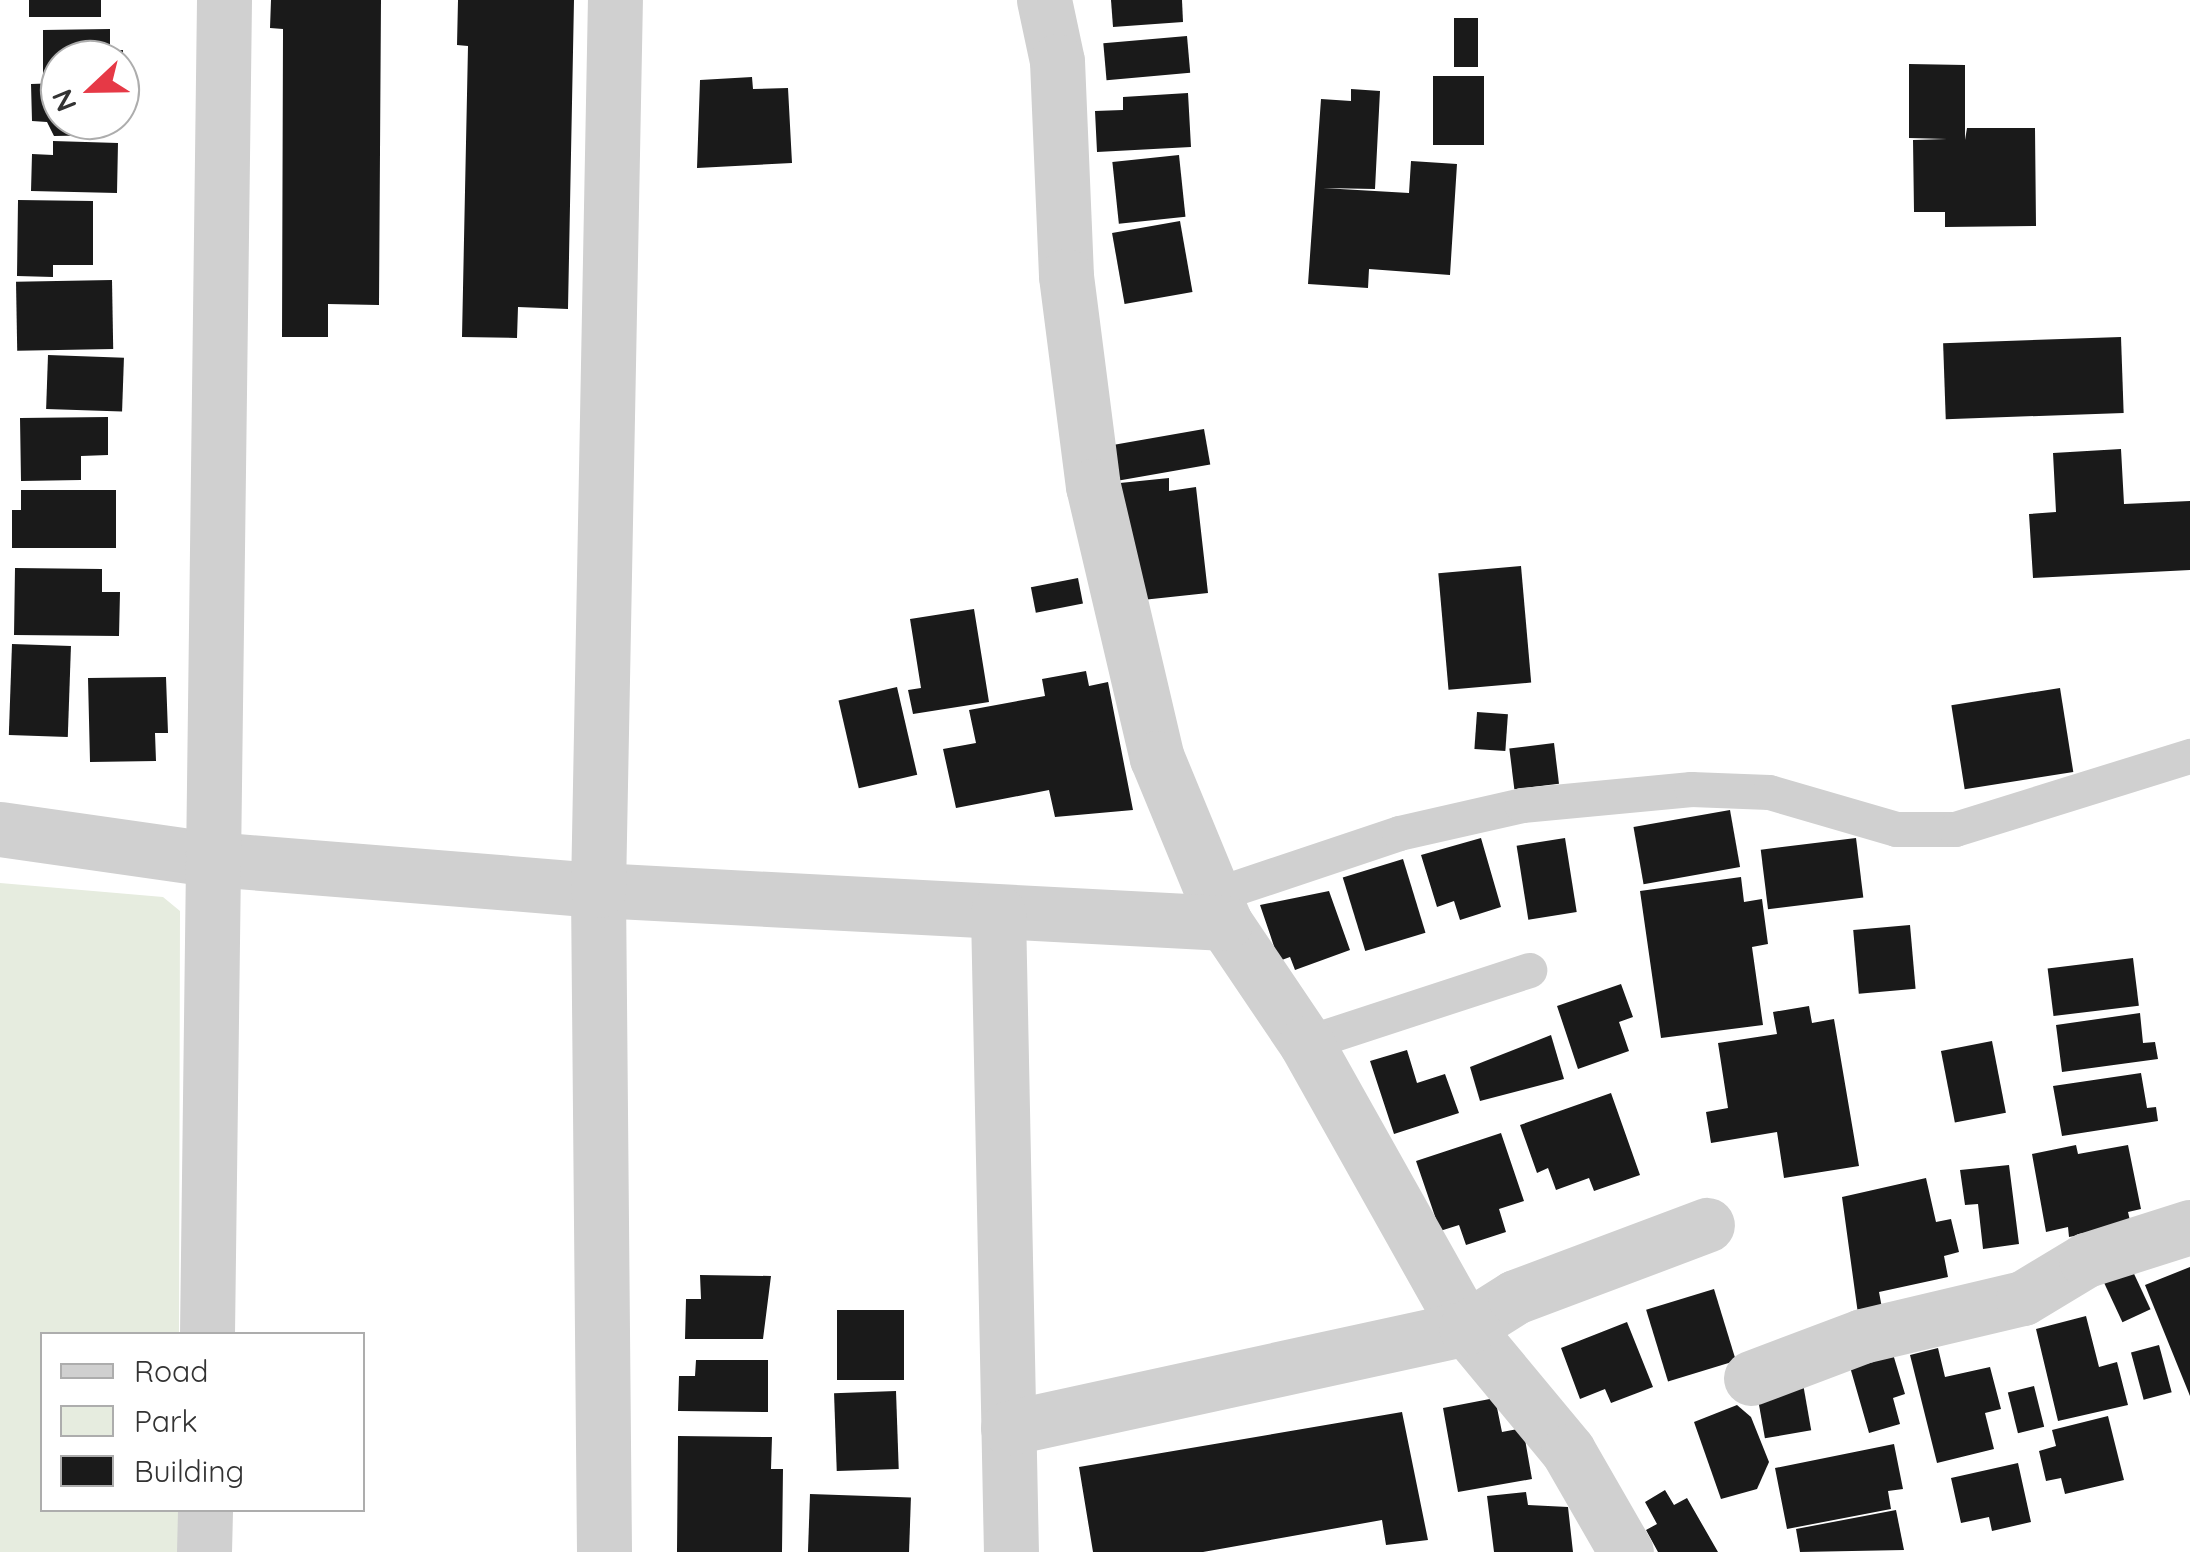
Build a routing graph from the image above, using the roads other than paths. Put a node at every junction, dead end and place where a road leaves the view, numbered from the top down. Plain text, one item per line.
1 (224, 0) edge
2 (614, 0) edge
3 (1044, 0) edge
4 (2190, 756) edge
5 (0, 829) edge
6 (212, 858) junction
7 (598, 890) junction
8 (1220, 909) junction
9 (998, 912) junction
10 (1529, 970) dead end
11 (1306, 1044) junction
12 (1707, 1225) dead end
13 (2190, 1227) edge
14 (1466, 1328) junction
15 (207, 1332) edge
16 (1751, 1378) dead end
17 (1008, 1428) junction
18 (205, 1512) edge
19 (204, 1552) edge
20 (604, 1552) edge
21 (1011, 1552) edge
22 (1626, 1552) edge

1 - 6 street
2 - 7 street
3 - 8 street
4 - 8 lane
5 - 6 street
6 - 7 street
6 - 15 street
7 - 9 street
7 - 20 street
8 - 9 street
8 - 11 street
9 - 17 street
10 - 11 lane
11 - 14 street
12 - 14 street
13 - 16 street
14 - 17 street
14 - 22 street
17 - 21 street
18 - 19 street

